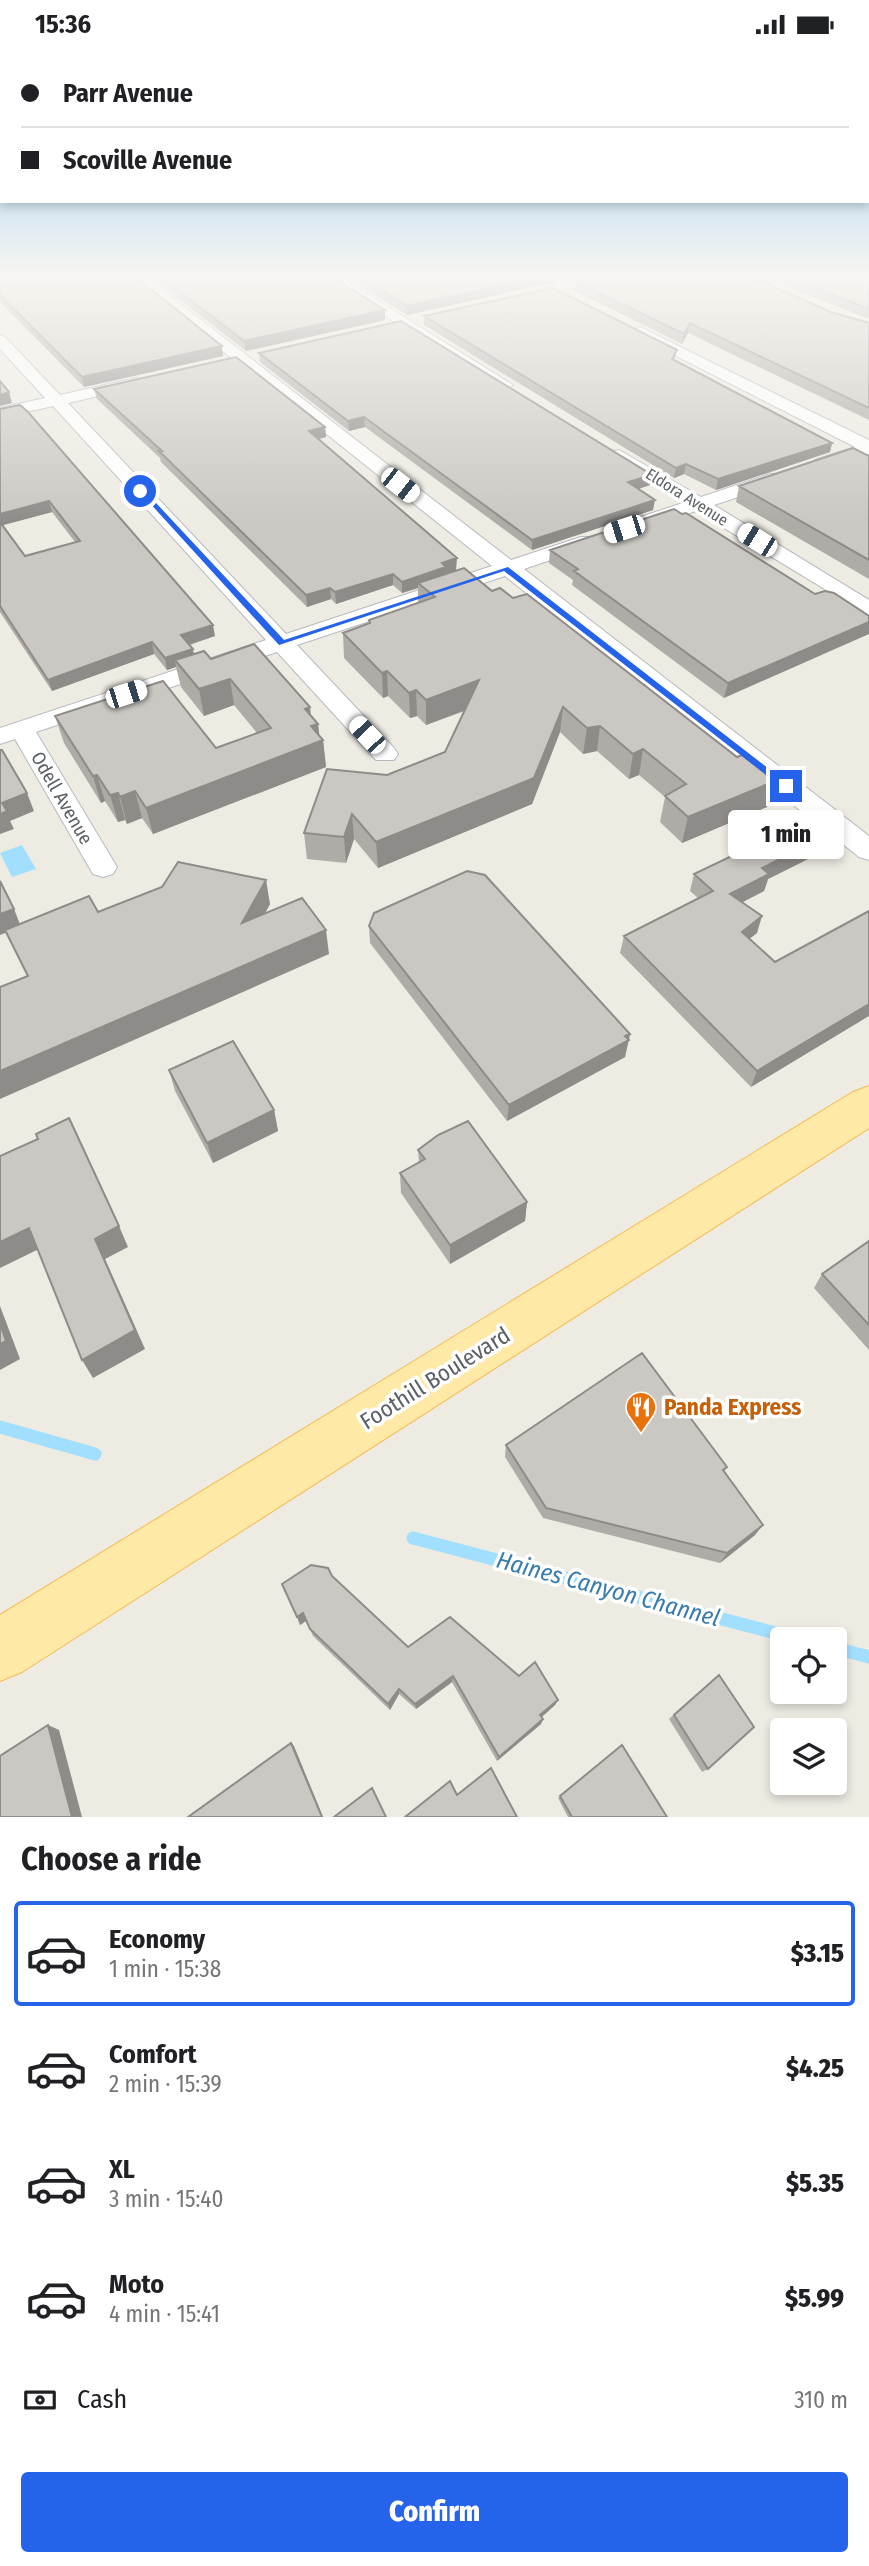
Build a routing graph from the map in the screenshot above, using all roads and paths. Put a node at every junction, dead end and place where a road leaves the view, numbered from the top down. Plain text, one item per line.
1 (16, 358) edge
2 (239, 358) edge
3 (253, 358) edge
4 (461, 358) edge
5 (691, 358) edge
6 (242, 360) junction
7 (215, 366) edge
8 (149, 380) edge
9 (521, 395) edge
10 (56, 401) junction
11 (0, 414) edge
12 (604, 446) edge
13 (869, 447) edge
14 (699, 504) junction
15 (506, 568) junction
16 (869, 609) edge
17 (282, 643) junction
18 (0, 710) edge
19 (11, 732) edge
20 (385, 754) dead end
21 (869, 850) edge
22 (103, 867) dead end
23 (869, 1105) edge
24 (0, 1650) edge

1 - 10 street
2 - 6 street
3 - 6 street
4 - 9 street
5 - 13 street
6 - 7 street
6 - 15 street
8 - 10 street
10 - 11 street
10 - 17 street
12 - 14 street, Eldora Avenue
13 - 14 street
14 - 15 street
14 - 16 street, Eldora Avenue
15 - 17 street
15 - 21 street
17 - 19 street
17 - 20 street
18 - 19 street, Odell Avenue
19 - 22 street, Odell Avenue
23 - 24 main road, Foothill Boulevard

